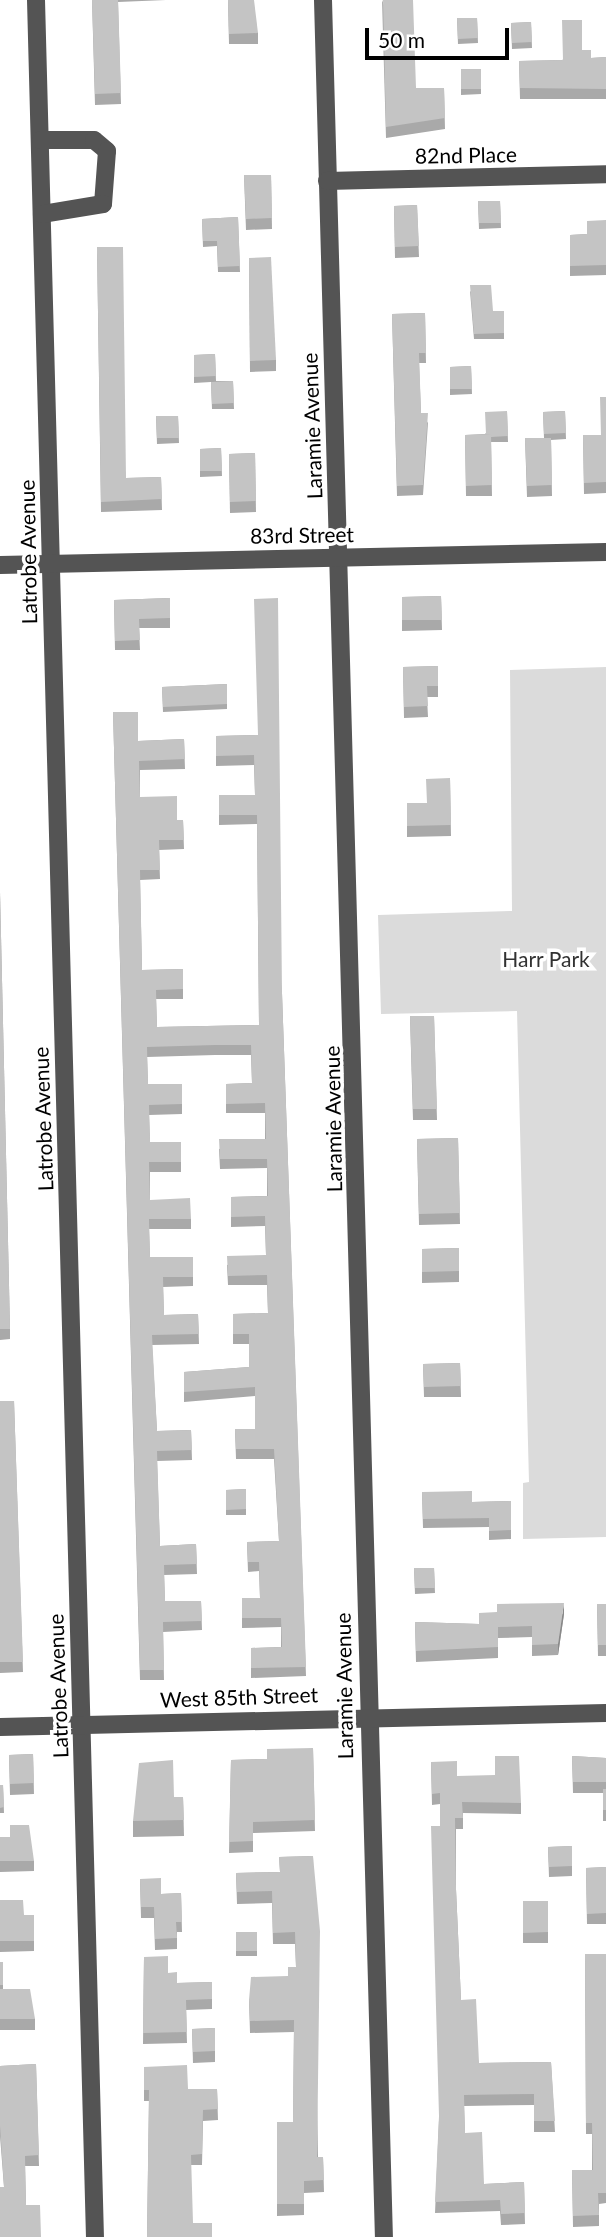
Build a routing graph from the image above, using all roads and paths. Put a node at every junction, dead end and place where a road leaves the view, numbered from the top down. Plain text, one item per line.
1 (36, 0) edge
2 (323, 0) edge
3 (41, 140) junction
4 (606, 174) edge
5 (327, 181) junction
6 (43, 214) junction
7 (606, 552) edge
8 (340, 557) junction
9 (51, 564) junction
10 (0, 565) edge
11 (606, 1713) edge
12 (368, 1717) junction
13 (82, 1725) junction
14 (0, 1727) edge
15 (95, 2237) edge
16 (384, 2237) edge

1 - 3 street, Latrobe Avenue
2 - 5 street, Laramie Avenue
3 - 6 street, Latrobe Avenue
3 - 6 street
4 - 5 street, 82nd Place
5 - 8 street, Laramie Avenue
6 - 9 street, Latrobe Avenue
7 - 8 street, 83rd Street
8 - 9 street, 83rd Street
8 - 12 street, Laramie Avenue
9 - 10 street, 83rd Street
9 - 13 street, Latrobe Avenue
11 - 12 street, West 85th Street
12 - 13 street, West 85th Street
12 - 16 street, Laramie Avenue
13 - 14 street, West 85th Street
13 - 15 street, Latrobe Avenue

